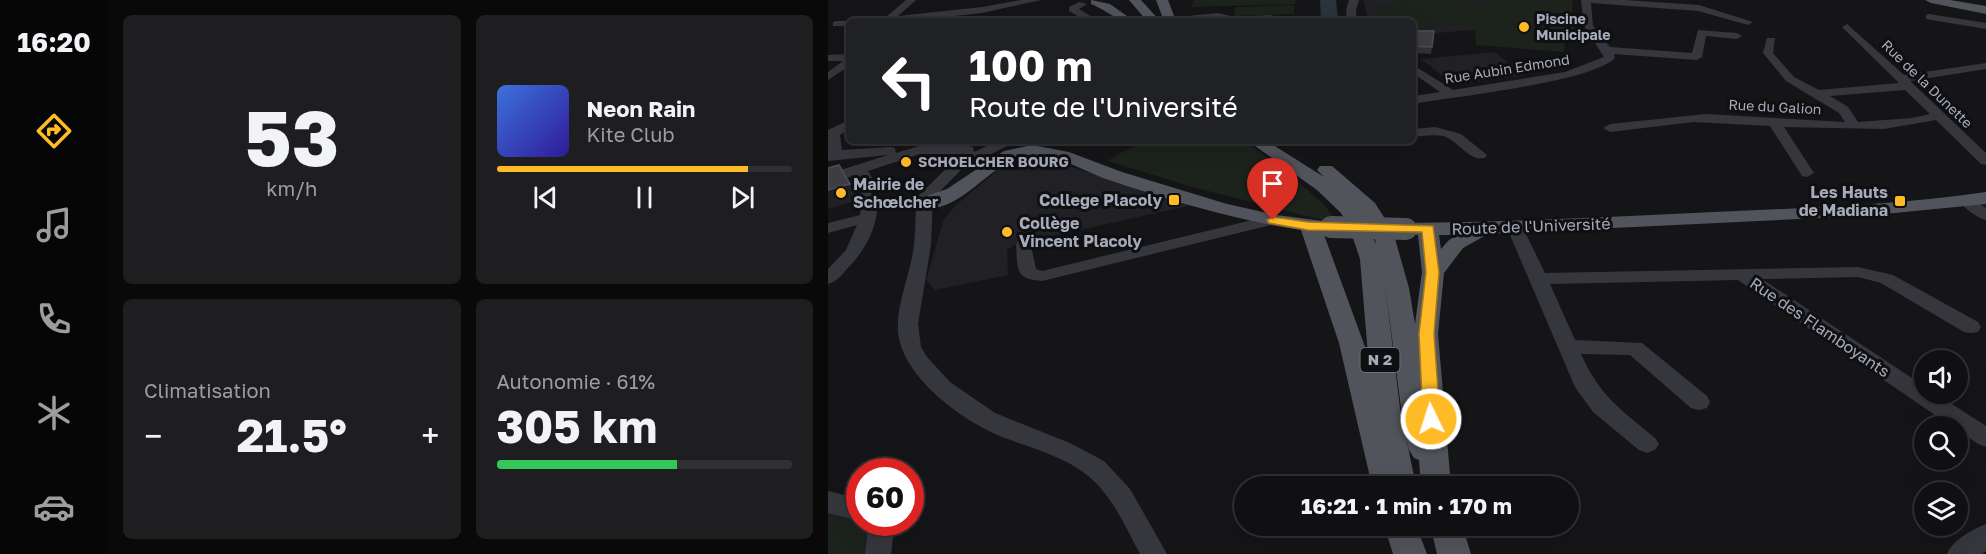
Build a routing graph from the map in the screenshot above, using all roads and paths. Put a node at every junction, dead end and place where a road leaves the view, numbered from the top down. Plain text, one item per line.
1 (911, 0) edge
2 (968, 0) edge
3 (1036, 0) edge
4 (1129, 0) edge
5 (1135, 0) edge
6 (1354, 0) edge
7 (1586, 0) edge
8 (1931, 0) edge
9 (1098, 1) edge
10 (1078, 2) edge
11 (1167, 9) edge
12 (982, 10) junction
13 (1986, 10) edge
14 (948, 17) edge
15 (1929, 17) dead end
16 (890, 18) edge
17 (933, 18) edge
18 (994, 18) edge
19 (1088, 18) edge
20 (1124, 18) edge
21 (1145, 18) edge
22 (1151, 18) edge
23 (1185, 18) edge
24 (1199, 18) edge
25 (1231, 18) edge
26 (1352, 18) edge
27 (1748, 22) dead end
28 (846, 23) edge
29 (837, 24) dead end
30 (1986, 26) edge
31 (1847, 27) dead end
32 (1737, 36) dead end
33 (1770, 40) dead end
34 (1608, 50) junction
35 (828, 58) edge
36 (846, 59) edge
37 (1985, 59) edge
38 (846, 62) edge
39 (1416, 70) edge
40 (828, 77) edge
41 (1905, 83) junction
42 (1450, 93) junction
43 (1817, 94) junction
44 (1416, 99) edge
45 (1938, 116) junction
46 (1774, 122) junction
47 (1853, 124) junction
48 (846, 126) edge
49 (1610, 128) dead end
50 (1416, 133) edge
51 (831, 136) edge
52 (1986, 139) edge
53 (1966, 143) junction
54 (1261, 144) edge
55 (1284, 144) edge
56 (1008, 146) edge
57 (919, 150) junction
58 (970, 155) junction
59 (1480, 155) dead end
60 (832, 156) edge
61 (1986, 161) edge
62 (860, 169) junction
63 (1807, 173) dead end
64 (828, 179) edge
65 (1976, 199) edge
66 (924, 203) junction
67 (1986, 215) edge
68 (867, 218) junction
69 (1273, 220) junction
70 (1319, 227) junction
71 (828, 228) edge
72 (1377, 228) junction
73 (1515, 228) junction
74 (1428, 229) junction
75 (1481, 229) junction
76 (1024, 245) dead end
77 (1433, 272) junction
78 (1744, 276) junction
79 (828, 279) edge
80 (1539, 279) junction
81 (1971, 327) dead end
82 (1567, 347) junction
83 (1699, 402) dead end
84 (1986, 438) edge
85 (1647, 444) dead end
86 (1384, 476) edge
87 (1399, 476) edge
88 (1432, 476) edge
89 (1434, 476) edge
90 (828, 502) edge
91 (846, 506) edge
92 (880, 536) edge
93 (1404, 536) edge
94 (1413, 536) edge
95 (1449, 536) edge
96 (1986, 536) edge
97 (878, 554) edge
98 (1154, 554) edge
99 (1410, 554) edge
100 (1417, 554) edge
101 (1454, 554) edge
102 (1960, 554) edge

1 - 16 street
2 - 12 street
3 - 12 street
4 - 21 main road
5 - 22 main road
6 - 26 street
7 - 27 street
7 - 34 street
8 - 13 main road
9 - 10 street
9 - 20 main road
10 - 19 street
11 - 23 street
12 - 14 street
12 - 18 street
14 - 17 street
15 - 30 street
24 - 25 street
28 - 29 street
31 - 41 street, Rue de la Dunette
32 - 34 street
33 - 43 street
34 - 42 street, Rue Aubin Edmond
35 - 36 street
37 - 41 street
38 - 40 street
39 - 42 street
41 - 43 street
41 - 45 street, Rue de la Dunette
42 - 44 street, Rue Aubin Edmond
43 - 47 street
45 - 47 street, Rue du Galion
45 - 53 street, Rue de la Dunette
46 - 47 street, Rue du Galion
46 - 49 street, Rue du Galion
46 - 63 street
48 - 51 street
50 - 59 street
51 - 60 street
52 - 53 street
53 - 61 street, Rue de la Dunette
54 - 72 main road, N 2
55 - 72 main road, N 2
56 - 58 street
56 - 66 main road
56 - 69 main road, Route de l'Université
57 - 58 street
57 - 60 street
57 - 62 street
58 - 66 street
62 - 64 street
62 - 68 street
65 - 67 street
65 - 73 main road, Route de l'Université
66 - 98 street
68 - 71 street
68 - 79 street
69 - 70 main road, Route de l'Université
69 - 76 street
70 - 72 main road, Route de l'Université, bridge
70 - 86 main road
72 - 74 main road, Route de l'Université
72 - 87 main road, N 2
72 - 88 main road, N 2
73 - 75 main road, Route de l'Université
73 - 80 street
74 - 75 main road, Route de l'Université
74 - 77 main road
75 - 77 main road
77 - 89 main road
78 - 80 street, Rue des Flamboyants
78 - 81 street, Rue des Flamboyants
78 - 84 street, Rue des Flamboyants
80 - 82 street
82 - 83 street
82 - 85 street
90 - 91 street
92 - 97 street
93 - 99 main road
94 - 100 main road
95 - 101 main road
96 - 102 street

